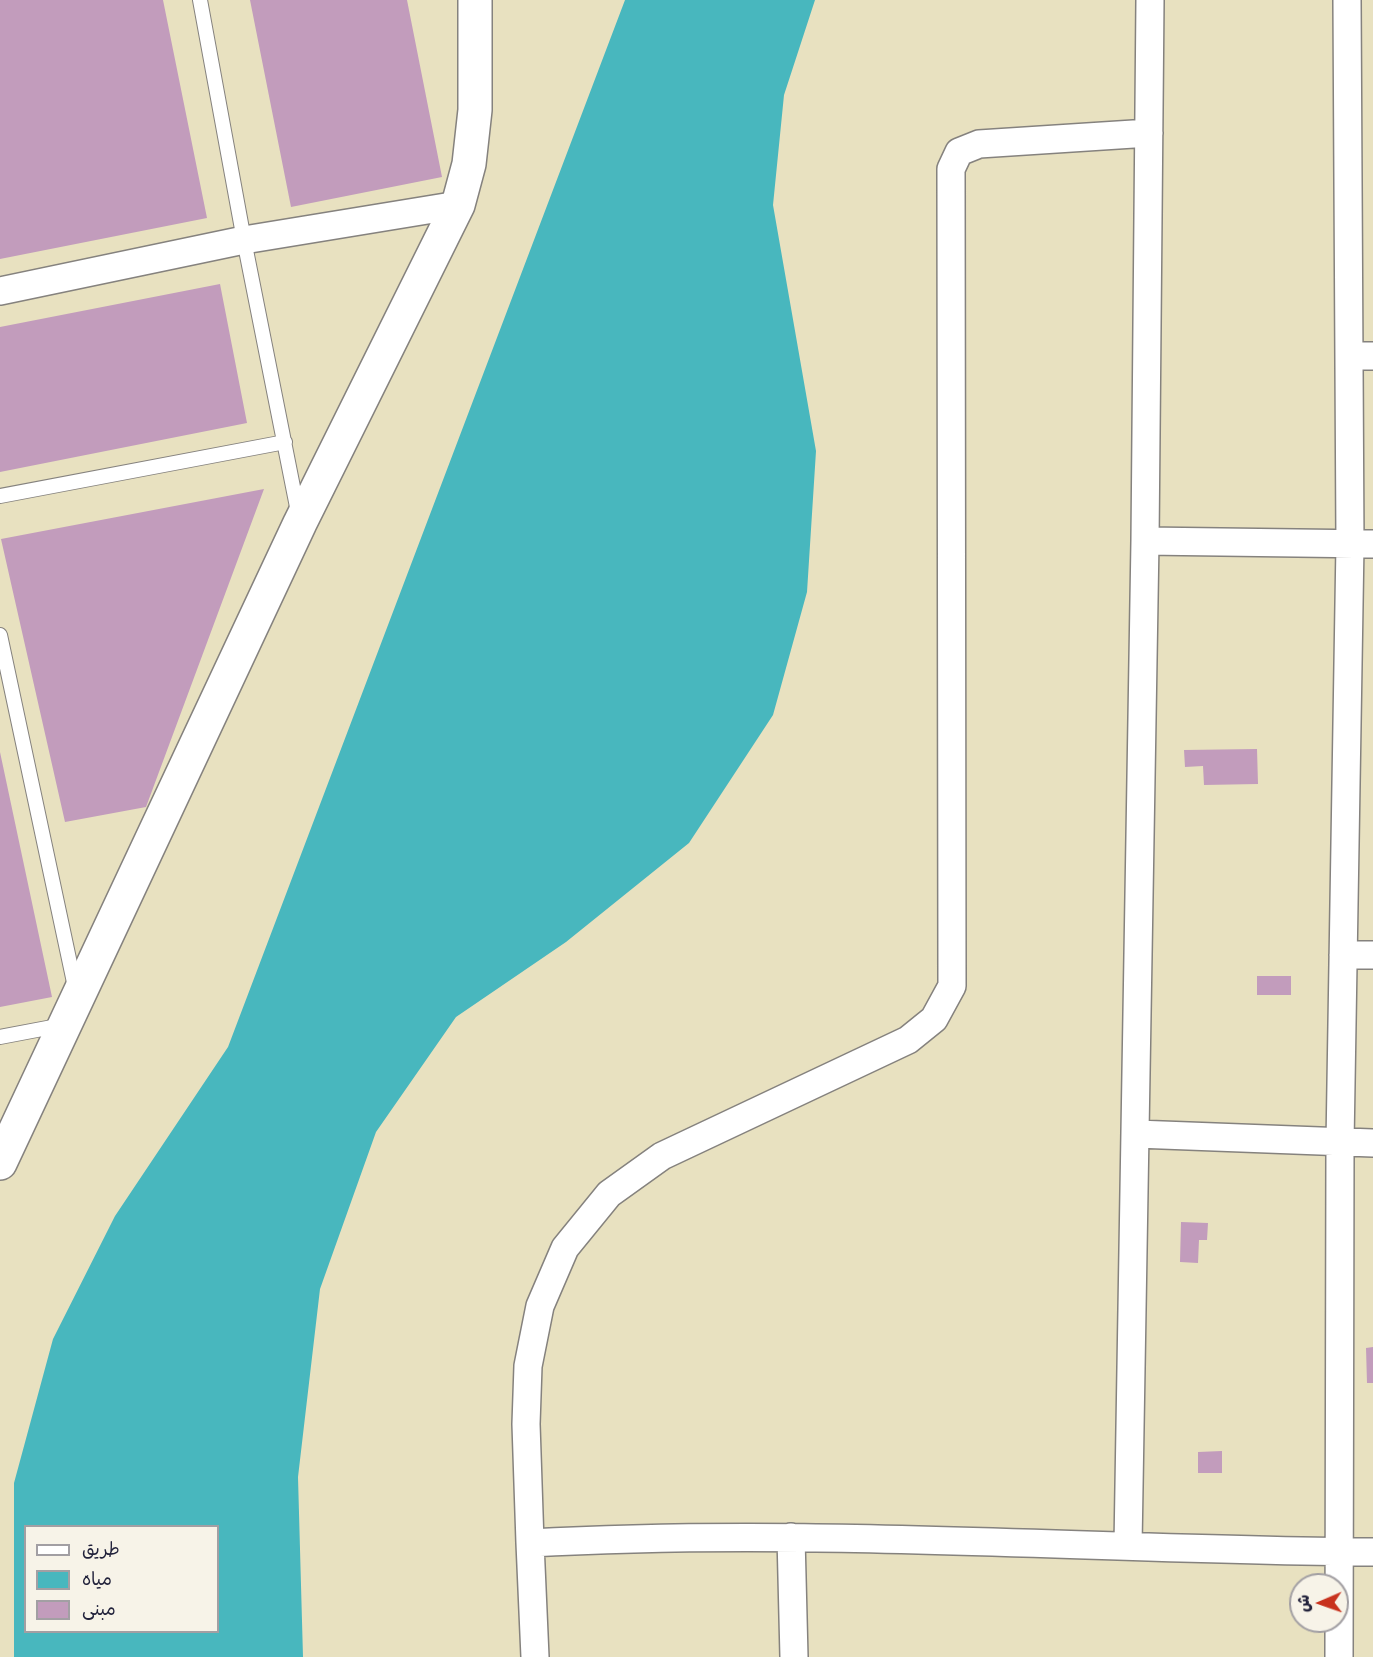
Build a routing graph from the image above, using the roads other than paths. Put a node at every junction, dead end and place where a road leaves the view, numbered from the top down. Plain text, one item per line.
1 (200, 0) edge
2 (475, 0) edge
3 (1150, 0) edge
4 (1347, 0) edge
5 (1149, 133) junction
6 (458, 205) junction
7 (244, 240) junction
8 (0, 291) edge
9 (1361, 356) edge
10 (285, 442) junction
11 (0, 496) edge
12 (300, 523) junction
13 (1145, 541) junction
14 (1361, 544) edge
15 (0, 635) edge
16 (1343, 955) junction
17 (1373, 955) edge
18 (71, 1012) junction
19 (0, 1036) edge
20 (1136, 1134) junction
21 (1340, 1143) junction
22 (1373, 1143) edge
23 (0, 1163) edge
24 (791, 1537) junction
25 (530, 1543) junction
26 (1128, 1545) junction
27 (1339, 1551) junction
28 (1373, 1552) edge
29 (535, 1657) edge
30 (794, 1657) edge
31 (1339, 1657) edge

1 - 7 lane
2 - 6 street
3 - 5 street
4 - 9 street
5 - 13 street
5 - 25 street
6 - 7 street
6 - 12 street
7 - 8 street
7 - 10 lane
9 - 14 street
10 - 11 lane
10 - 12 lane
12 - 18 street
13 - 14 street
13 - 20 street
14 - 16 street
15 - 18 lane
16 - 17 street
16 - 21 street
18 - 19 lane
18 - 23 street
20 - 21 street
20 - 26 street
21 - 22 street
21 - 27 street
24 - 25 street
24 - 26 street
24 - 30 street
25 - 29 street
26 - 27 street
27 - 28 street
27 - 31 street

